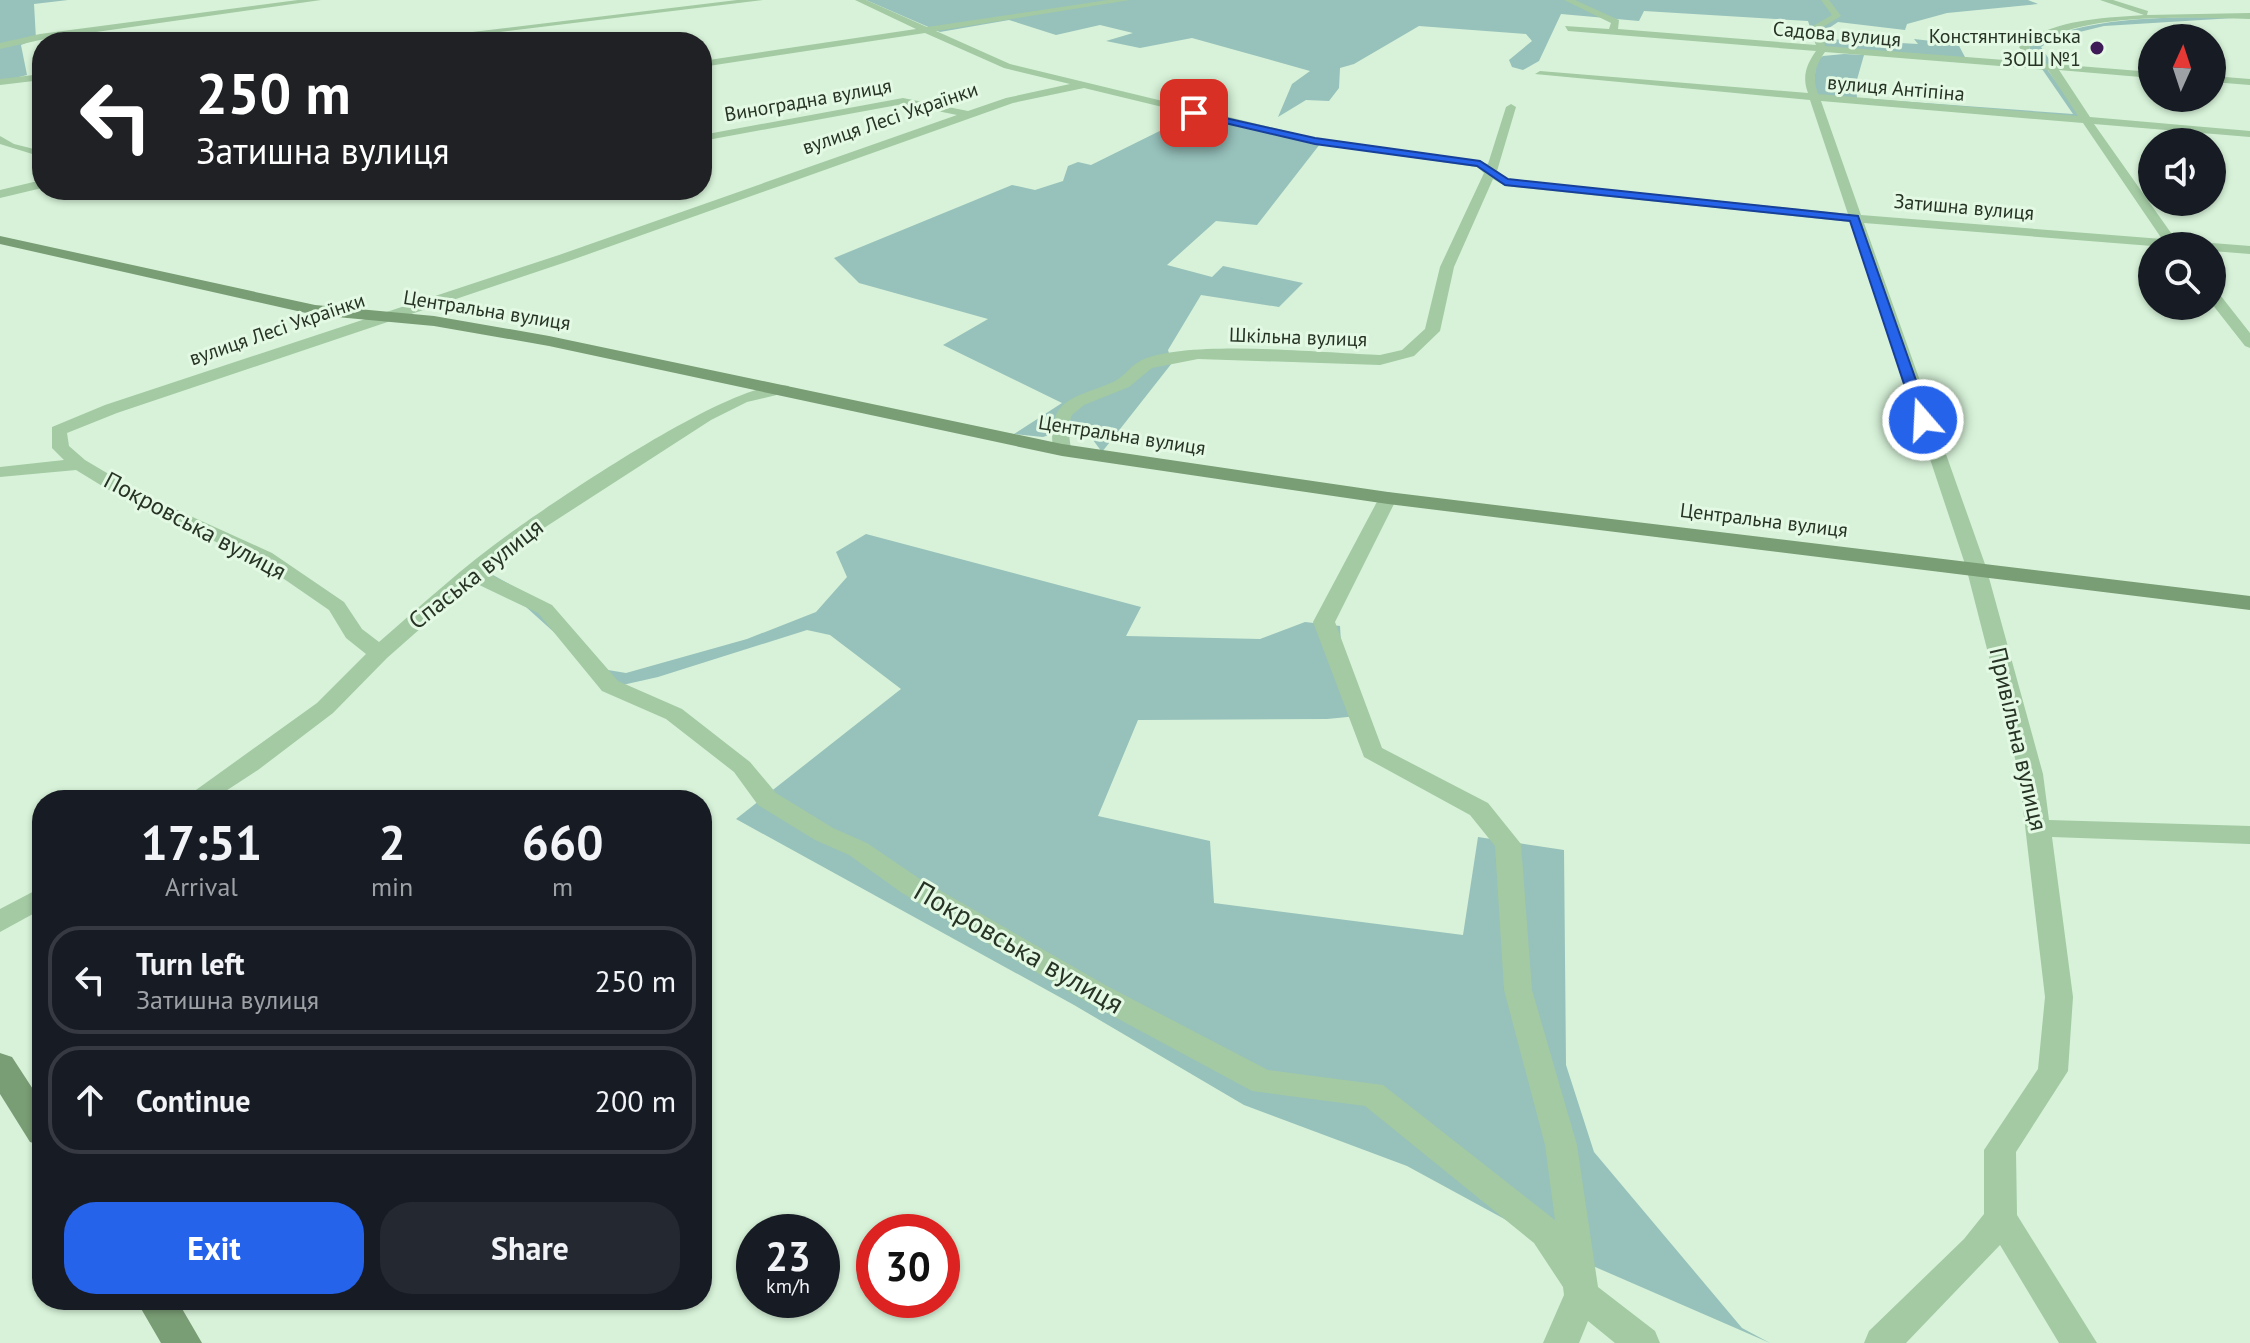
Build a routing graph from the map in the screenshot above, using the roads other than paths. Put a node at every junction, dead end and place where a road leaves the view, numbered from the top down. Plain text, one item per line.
1 (317, 0) edge
2 (759, 0) edge
3 (859, 0) edge
4 (1126, 0) edge
5 (1568, 0) edge
6 (1825, 0) edge
7 (2104, 0) edge
8 (2250, 16) edge
9 (2158, 17) junction
10 (1568, 28) dead end
11 (99, 32) edge
12 (481, 32) edge
13 (927, 32) junction
14 (1613, 32) junction
15 (32, 42) edge
16 (3, 46) edge
17 (1821, 51) junction
18 (712, 63) edge
19 (2039, 67) junction
20 (2052, 68) junction
21 (1540, 74) dead end
22 (2138, 74) edge
23 (32, 78) edge
24 (2226, 80) edge
25 (0, 82) edge
26 (2250, 82) edge
27 (1082, 85) junction
28 (1814, 99) junction
29 (1511, 107) dead end
30 (968, 114) junction
31 (2088, 121) junction
32 (2250, 134) edge
33 (712, 136) edge
34 (0, 139) edge
35 (32, 152) edge
36 (1490, 173) junction
37 (32, 186) edge
38 (0, 194) edge
39 (1854, 218) junction
40 (2164, 232) edge
41 (0, 240) edge
42 (2138, 242) edge
43 (2226, 248) edge
44 (2250, 250) edge
45 (2226, 312) edge
46 (382, 316) junction
47 (2250, 343) edge
48 (783, 389) junction
49 (1062, 450) junction
50 (79, 464) junction
51 (0, 472) edge
52 (1388, 498) junction
53 (1976, 567) junction
54 (471, 573) junction
55 (2250, 603) edge
56 (379, 653) junction
57 (210, 790) edge
58 (2040, 828) junction
59 (2250, 835) edge
60 (32, 902) edge
61 (0, 922) edge
62 (0, 1066) edge
63 (32, 1116) edge
64 (2001, 1218) junction
65 (1581, 1289) junction
66 (162, 1310) edge
67 (183, 1343) edge
68 (1561, 1343) edge
69 (1642, 1343) edge
70 (1882, 1343) edge
71 (2079, 1343) edge

1 - 11 street
2 - 12 street
3 - 13 street, Затишна вулиця
4 - 13 street
5 - 14 street
6 - 17 street, Привільна вулиця
7 - 9 street
8 - 9 street
9 - 19 street
10 - 14 street, Садова вулиця
13 - 18 street
13 - 27 street, Затишна вулиця
14 - 17 street, Садова вулиця
15 - 16 street
17 - 19 street, Садова вулиця
17 - 28 street, Привільна вулиця
19 - 20 street, Садова вулиця
20 - 22 street, Садова вулиця
20 - 31 street
21 - 28 street, вулиця Антіпіна
23 - 25 street
24 - 26 street
27 - 30 street, вулиця Лесі Українки
27 - 36 street, Затишна вулиця
28 - 31 street, вулиця Антіпіна
28 - 39 street, Привільна вулиця
29 - 36 street, Шкільна вулиця
30 - 33 street, Виноградна вулиця
30 - 46 street, вулиця Лесі Українки
31 - 32 street, вулиця Антіпіна
31 - 40 street
34 - 35 street
36 - 39 street, Затишна вулиця
36 - 49 street, Шкільна вулиця
37 - 38 street
39 - 42 street, Затишна вулиця
39 - 53 street, Привільна вулиця
41 - 46 street, Центральна вулиця
43 - 44 street
45 - 47 street
46 - 48 street, Центральна вулиця
46 - 50 street, вулиця Лесі Українки
48 - 49 street, Центральна вулиця
48 - 54 street, Спаська вулиця
49 - 52 street, Центральна вулиця
50 - 51 street
50 - 56 street, Покровська вулиця
52 - 53 street, Центральна вулиця
52 - 65 street
53 - 55 street, Центральна вулиця
53 - 58 street, Привільна вулиця
54 - 56 street, Спаська вулиця
54 - 65 street, Покровська вулиця
56 - 57 street, Спаська вулиця
58 - 59 street
58 - 64 street, Привільна вулиця
60 - 61 street
62 - 63 street
64 - 70 street
64 - 71 street
65 - 68 street
65 - 69 street
66 - 67 street

